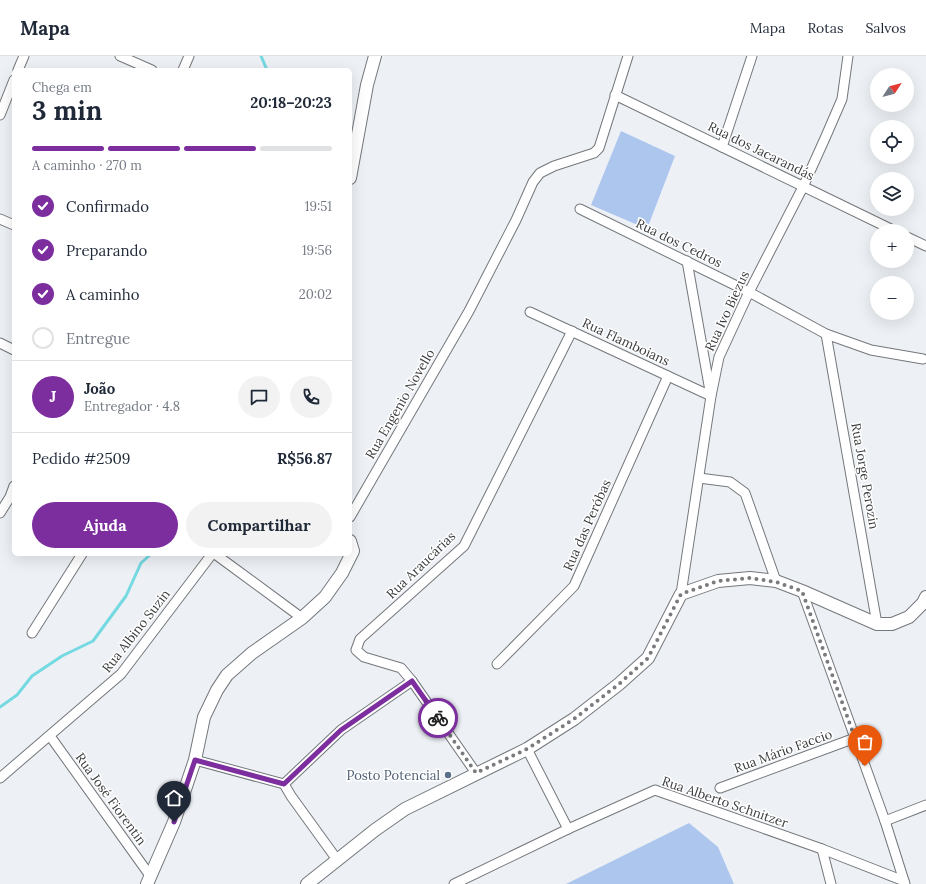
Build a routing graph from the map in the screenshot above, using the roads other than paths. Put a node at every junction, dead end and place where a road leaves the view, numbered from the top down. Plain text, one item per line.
1 (24, 56) edge
2 (120, 56) edge
3 (189, 56) edge
4 (375, 56) edge
5 (628, 56) edge
6 (752, 56) edge
7 (848, 56) edge
8 (19, 68) edge
9 (147, 68) edge
10 (184, 68) edge
11 (12, 85) edge
12 (614, 95) junction
13 (0, 115) edge
14 (722, 147) junction
15 (352, 166) edge
16 (803, 187) junction
17 (580, 209) dead end
18 (0, 219) edge
19 (12, 224) edge
20 (880, 224) edge
21 (914, 240) edge
22 (926, 246) edge
23 (687, 261) junction
24 (749, 292) junction
25 (530, 312) dead end
26 (572, 330) junction
27 (826, 334) junction
28 (0, 343) edge
29 (12, 349) edge
30 (923, 359) dead end
31 (668, 376) junction
32 (711, 396) junction
33 (699, 478) junction
34 (12, 492) edge
35 (0, 513) edge
36 (352, 514) edge
37 (81, 556) edge
38 (210, 556) edge
39 (218, 556) edge
40 (350, 556) edge
41 (776, 582) junction
42 (802, 591) junction
43 (681, 594) junction
44 (926, 597) edge
45 (302, 618) junction
46 (877, 624) junction
47 (32, 633) dead end
48 (497, 664) dead end
49 (412, 681) junction
50 (50, 736) junction
51 (855, 738) junction
52 (527, 749) junction
53 (195, 760) junction
54 (476, 773) junction
55 (0, 778) edge
56 (284, 784) junction
57 (720, 788) dead end
58 (926, 805) edge
59 (885, 821) junction
60 (568, 829) junction
61 (822, 849) junction
62 (338, 861) junction
63 (149, 881) edge
64 (904, 882) edge
65 (307, 884) edge
66 (454, 884) edge
67 (831, 884) edge

1 - 8 street
2 - 9 street
3 - 10 street
4 - 15 main road
5 - 12 street
6 - 14 street
7 - 16 street, Rua Ivo Biezus
11 - 13 street
12 - 14 street, Rua dos Jacarandás
12 - 36 street, Rua Engenio Novello
14 - 16 street, Rua dos Jacarandás
16 - 20 street, Rua dos Jacarandás
16 - 24 street, Rua Ivo Biezus
17 - 23 street, Rua dos Cedros
18 - 19 street
21 - 22 street
23 - 24 street, Rua dos Cedros
23 - 32 street
24 - 27 street, Rua dos Cedros
24 - 32 street, Rua Ivo Biezus
25 - 26 street, Rua Flamboians
26 - 31 street, Rua Flamboians
26 - 49 street, Rua Araucárias
27 - 30 street, Rua dos Cedros
27 - 46 street, Rua Jorge Perozin
28 - 29 street
31 - 32 street, Rua Flamboians
31 - 48 street, Rua das Peróbas
32 - 33 street, Rua Ivo Biezus
33 - 41 street
33 - 43 street, Rua Ivo Biezus
34 - 35 street
37 - 47 street
38 - 50 street, Rua Albino Suzin
39 - 45 street
40 - 45 main road
41 - 42 main road
41 - 43 main road
42 - 46 main road
42 - 51 street
43 - 52 main road
44 - 46 main road
45 - 53 main road
49 - 54 street, Rua Araucárias
49 - 56 street
50 - 55 street, Rua Albino Suzin
50 - 63 street, Rua José Fiorentin
51 - 57 street, Rua Mário Faccio
51 - 59 street
52 - 54 main road
52 - 60 street
53 - 56 street
53 - 63 main road
54 - 62 main road
56 - 62 street
58 - 59 street
59 - 64 street
60 - 61 street, Rua Alberto Schnitzer
60 - 66 street, Rua Alberto Schnitzer
61 - 64 street, Rua Alberto Schnitzer
61 - 67 street
62 - 65 main road

